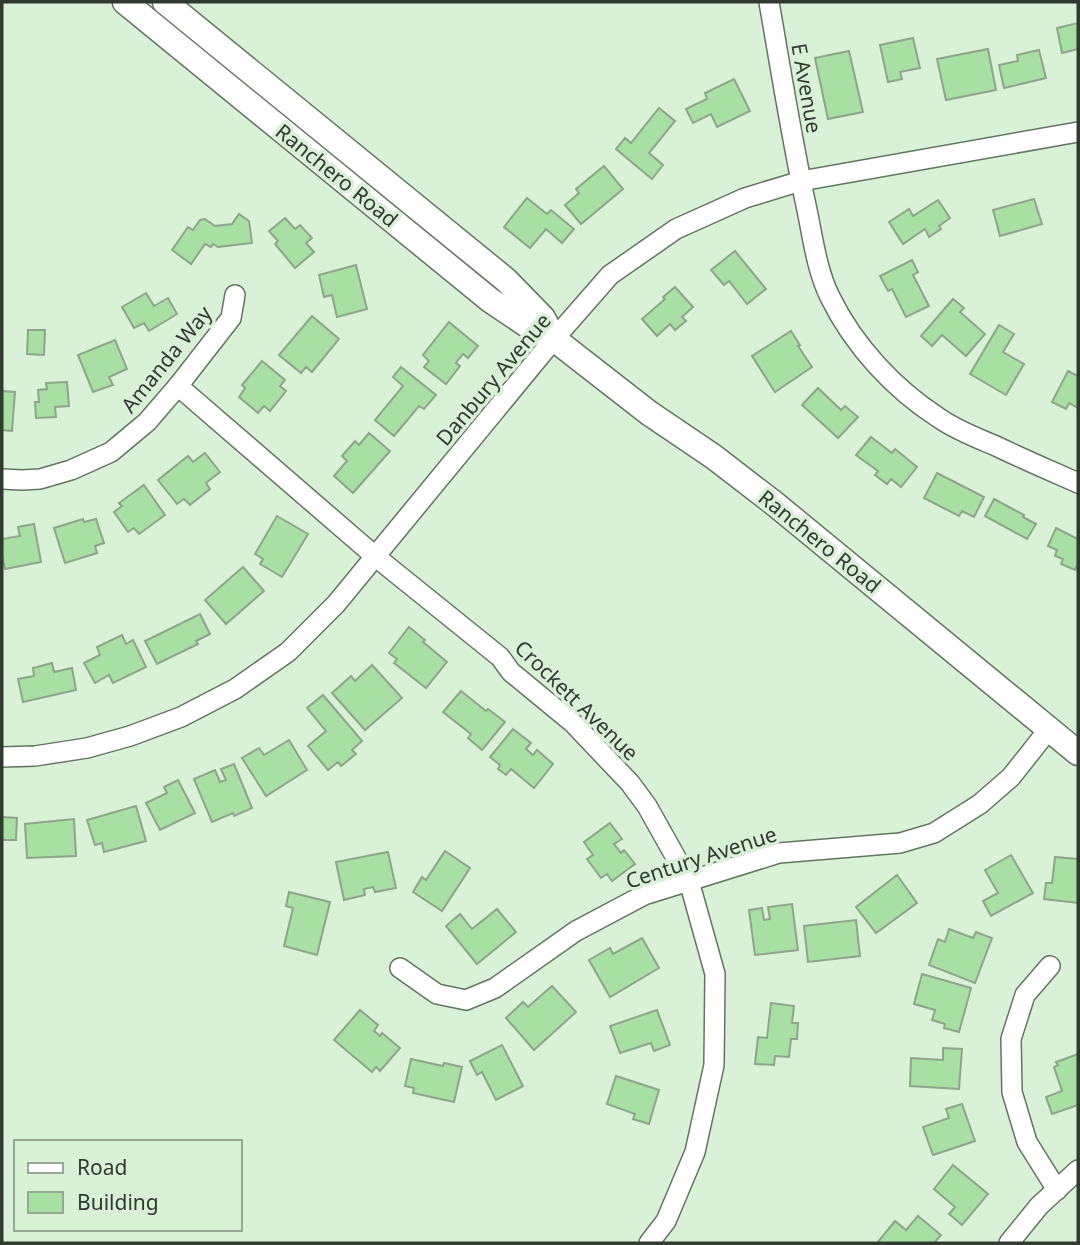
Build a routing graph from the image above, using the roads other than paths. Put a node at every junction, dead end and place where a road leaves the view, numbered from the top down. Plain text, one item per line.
1 (125, 2) edge
2 (165, 2) edge
3 (769, 2) edge
4 (1078, 132) edge
5 (801, 181) junction
6 (235, 295) dead end
7 (555, 339) junction
8 (178, 386) junction
9 (2, 479) edge
10 (1078, 483) edge
11 (376, 556) junction
12 (1049, 729) junction
13 (1078, 753) edge
14 (2, 757) edge
15 (689, 881) junction
16 (1050, 966) dead end
17 (400, 968) dead end
18 (1078, 1170) edge
19 (1057, 1190) junction
20 (649, 1243) edge
21 (1009, 1243) edge

1 - 7 main road, Ranchero Road
2 - 7 main road, Ranchero Road
3 - 5 street, E Avenue
4 - 5 street, Danbury Avenue
5 - 7 street, Danbury Avenue
5 - 10 street, E Avenue
6 - 8 street, Amanda Way
7 - 11 street, Danbury Avenue
7 - 12 main road, Ranchero Road
8 - 9 street, Amanda Way
8 - 11 street, Crockett Avenue
11 - 14 street, Danbury Avenue
11 - 15 street, Crockett Avenue
12 - 13 main road, Ranchero Road
12 - 15 street, Century Avenue
15 - 17 street, Century Avenue
15 - 20 street, Crockett Avenue
16 - 19 street
18 - 19 street
19 - 21 street

